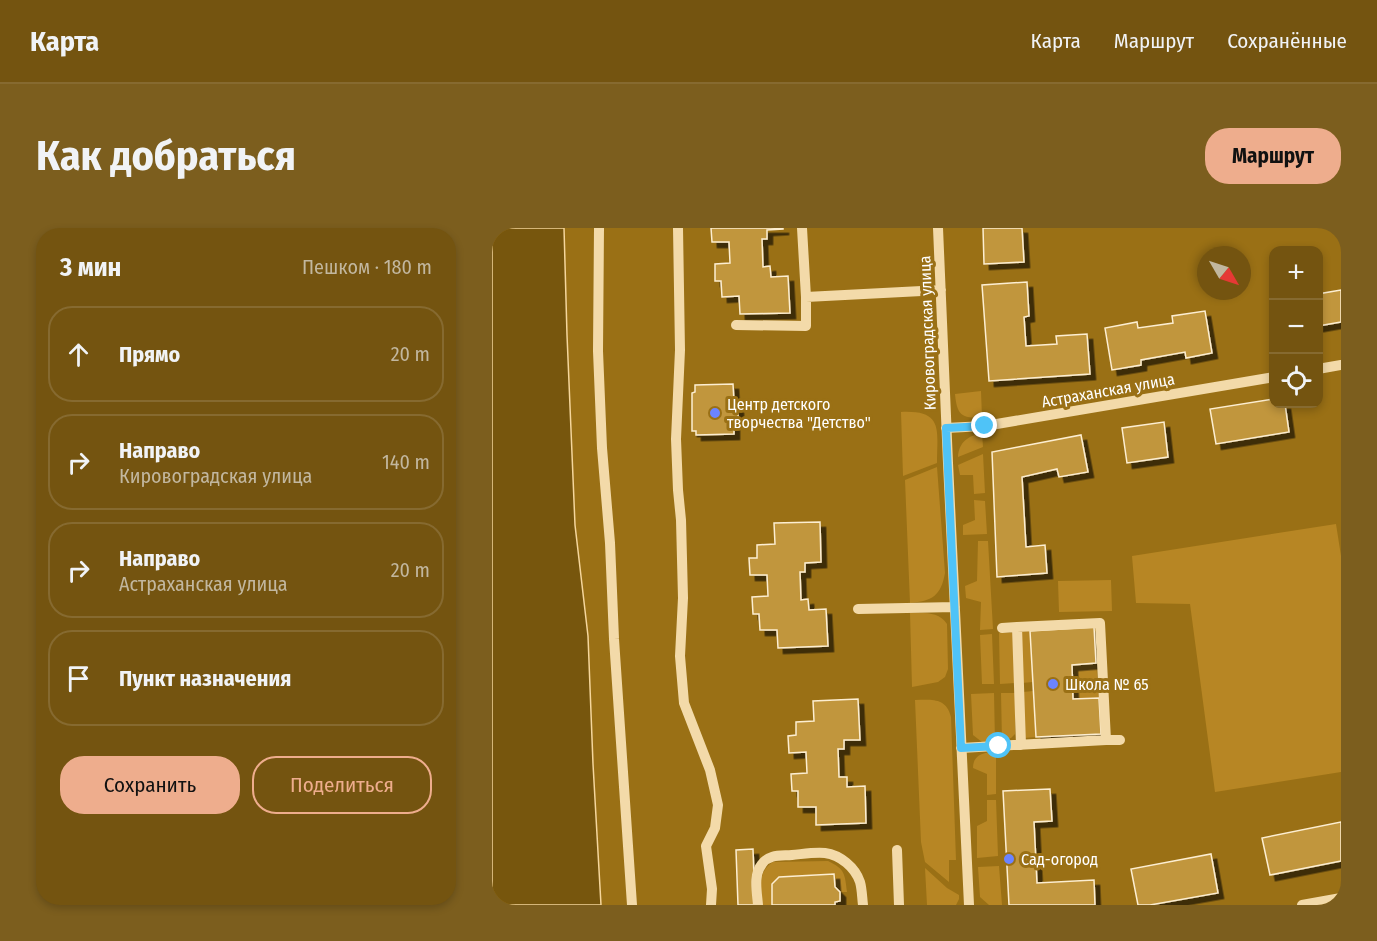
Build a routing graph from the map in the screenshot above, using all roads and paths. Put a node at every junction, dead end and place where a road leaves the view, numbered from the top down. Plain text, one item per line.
1 (599, 228) edge
2 (678, 228) edge
3 (802, 228) edge
4 (938, 228) edge
5 (941, 290) junction
6 (806, 297) junction
7 (736, 325) dead end
8 (1341, 366) edge
9 (1323, 368) edge
10 (1269, 378) edge
11 (946, 428) junction
12 (955, 607) junction
13 (858, 609) dead end
14 (1017, 627) junction
15 (1002, 628) dead end
16 (1106, 740) junction
17 (1120, 740) dead end
18 (1021, 745) junction
19 (961, 748) junction
20 (897, 850) dead end
21 (1341, 898) edge
22 (632, 905) edge
23 (711, 905) edge
24 (758, 905) edge
25 (863, 905) edge
26 (899, 905) edge
27 (969, 905) edge
28 (1302, 905) edge

1 - 22 street
2 - 23 street
3 - 6 street
4 - 5 street, Кировоградская улица
5 - 6 street
5 - 11 street, Кировоградская улица
6 - 7 street
8 - 9 street
10 - 11 street, Астраханская улица
11 - 12 street, Кировоградская улица
12 - 13 street
12 - 19 street, Кировоградская улица
14 - 15 street
14 - 16 street
14 - 18 street
16 - 17 street
16 - 18 street
18 - 19 street
19 - 27 street, Кировоградская улица
20 - 26 street
21 - 28 street
24 - 25 street

